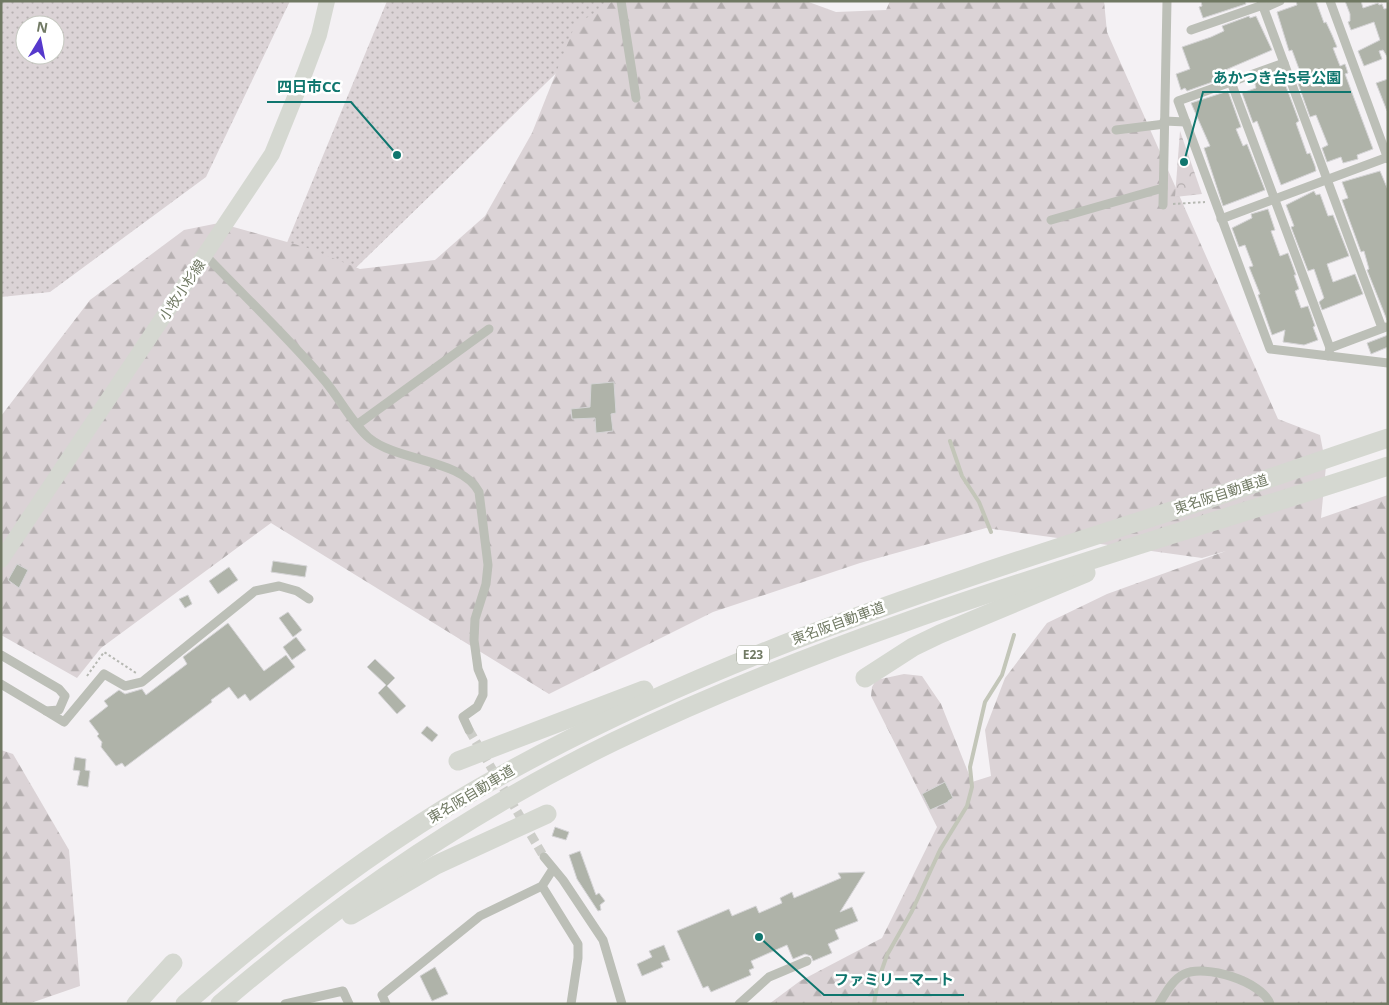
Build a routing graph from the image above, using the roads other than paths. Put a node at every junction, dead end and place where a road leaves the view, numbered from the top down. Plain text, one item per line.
1 (327, 1) edge
2 (621, 1) edge
3 (1167, 1) edge
4 (1280, 1) edge
5 (1330, 1) edge
6 (1263, 5) edge
7 (1191, 30) dead end
8 (1284, 63) junction
9 (1231, 82) junction
10 (636, 98) dead end
11 (1164, 122) junction
12 (1186, 122) junction
13 (1116, 130) dead end
14 (1388, 158) edge
15 (1328, 180) junction
16 (1163, 188) junction
17 (1274, 199) junction
18 (1163, 205) road end
19 (1221, 219) junction
20 (1051, 220) dead end
21 (205, 255) junction
22 (1385, 327) edge
23 (489, 329) dead end
24 (1329, 352) junction
25 (1388, 363) edge
26 (358, 424) junction
27 (1388, 438) edge
28 (1388, 466) edge
29 (1205, 524) junction
30 (1, 560) edge
31 (309, 599) dead end
32 (819, 629) junction
33 (1, 655) edge
34 (865, 678) dead end
35 (1, 684) edge
36 (46, 711) junction
37 (469, 730) tunnel mouth
38 (458, 761) dead end
39 (547, 814) dead end
40 (544, 857) tunnel mouth
41 (552, 868) junction
42 (542, 886) junction
43 (807, 961) dead end
44 (173, 963) dead end
45 (225, 999) edge
46 (136, 1004) edge
47 (185, 1004) edge
48 (284, 1004) edge
49 (349, 1004) edge
50 (386, 1004) edge
51 (570, 1004) edge
52 (622, 1004) edge
53 (739, 1004) edge
54 (1160, 1004) edge
55 (1270, 1004) edge

1 - 21 main road, 小牧小杉線
2 - 10 street
3 - 11 street
4 - 6 street
5 - 14 street
6 - 7 street
6 - 8 street
8 - 9 street
8 - 15 street
9 - 12 street
9 - 17 street
11 - 12 street
11 - 13 street
11 - 16 street
12 - 19 street
14 - 15 street
15 - 17 street
15 - 22 street
16 - 18 street
16 - 20 street
17 - 19 street
17 - 24 street
19 - 24 street
21 - 26 street
21 - 30 main road, 小牧小杉線
22 - 24 street
23 - 26 street
24 - 25 street
26 - 37 street
27 - 32 highway, 東名阪自動車道 / E23
28 - 29 highway, 東名阪自動車道 / E23
29 - 34 highway
29 - 45 highway, 東名阪自動車道 / E23
31 - 36 street
32 - 38 highway
32 - 47 highway, 東名阪自動車道 / E23
33 - 36 street
35 - 36 street
39 - 45 highway
40 - 41 street
41 - 42 street
41 - 52 street
42 - 50 street
42 - 51 street
43 - 53 street
44 - 46 highway
48 - 49 street
54 - 55 street

